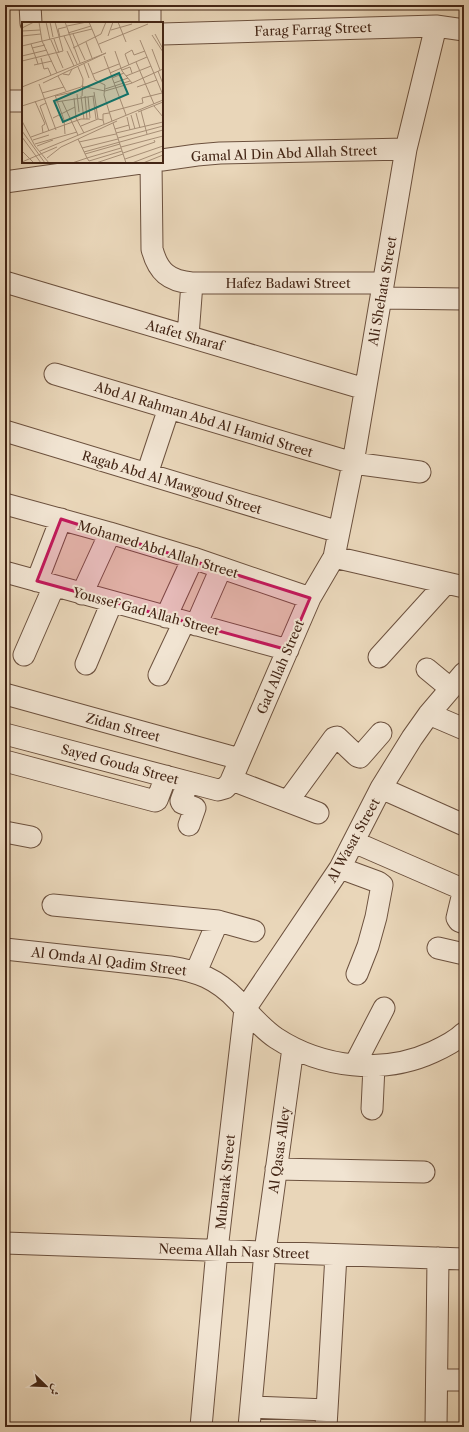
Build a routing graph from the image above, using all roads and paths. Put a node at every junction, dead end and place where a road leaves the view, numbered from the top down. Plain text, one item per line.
1 (30, 5) edge
2 (150, 5) edge
3 (31, 22) edge
4 (150, 22) edge
5 (436, 26) junction
6 (464, 30) edge
7 (163, 34) edge
8 (5, 101) edge
9 (22, 101) edge
10 (406, 150) junction
11 (163, 160) edge
12 (135, 163) edge
13 (151, 163) edge
14 (41, 170) edge
15 (5, 182) edge
16 (5, 282) edge
17 (192, 283) junction
18 (382, 291) junction
19 (464, 299) edge
20 (188, 336) junction
21 (55, 374) dead end
22 (365, 389) junction
23 (169, 408) junction
24 (5, 431) edge
25 (353, 462) junction
26 (420, 472) dead end
27 (147, 474) junction
28 (5, 504) edge
29 (61, 519) junction
30 (339, 532) junction
31 (110, 533) junction
32 (334, 557) junction
33 (193, 558) junction
34 (221, 568) junction
35 (5, 572) edge
36 (46, 584) junction
37 (455, 585) edge
38 (82, 594) junction
39 (310, 598) junction
40 (112, 602) junction
41 (182, 621) junction
42 (288, 650) junction
43 (24, 655) dead end
44 (379, 657) dead end
45 (86, 664) dead end
46 (427, 669) dead end
47 (464, 673) edge
48 (159, 675) dead end
49 (450, 688) junction
50 (5, 694) edge
51 (430, 714) junction
52 (464, 729) edge
53 (381, 733) dead end
54 (5, 734) edge
55 (240, 759) junction
56 (5, 761) edge
57 (166, 776) junction
58 (232, 780) junction
59 (188, 782) junction
60 (381, 788) junction
61 (288, 801) junction
62 (318, 813) dead end
63 (189, 825) dead end
64 (464, 825) edge
65 (5, 832) edge
66 (31, 837) dead end
67 (354, 842) junction
68 (340, 868) junction
69 (54, 905) dead end
70 (218, 921) junction
71 (464, 923) edge
72 (254, 931) dead end
73 (438, 948) dead end
74 (5, 949) edge
75 (464, 954) edge
76 (196, 972) junction
77 (357, 974) dead end
78 (384, 1008) dead end
79 (245, 1009) junction
80 (464, 1034) edge
81 (293, 1048) junction
82 (365, 1065) junction
83 (372, 1109) dead end
84 (276, 1169) junction
85 (424, 1172) dead end
86 (5, 1243) edge
87 (218, 1250) junction
88 (265, 1252) junction
89 (336, 1255) junction
90 (438, 1258) junction
91 (464, 1259) edge
92 (437, 1380) junction
93 (464, 1380) edge
94 (250, 1417) edge
95 (326, 1419) edge
96 (201, 1427) edge
97 (436, 1427) edge

1 - 3 street
2 - 4 street
5 - 6 street, Farag Farrag Street
5 - 7 street, Farag Farrag Street
5 - 10 street, Ali Shehata Street
8 - 9 street
10 - 11 street, Gamal Al Din Abd Allah Street
10 - 18 street, Ali Shehata Street
12 - 14 street
13 - 17 street, Hafez Badawi Street
14 - 15 street
16 - 20 street, Atafet Sharaf
17 - 18 street, Hafez Badawi Street
17 - 20 street
18 - 19 street, Hafez Badawi Street
18 - 22 street, Ali Shehata Street
20 - 22 street, Atafet Sharaf
21 - 23 street, Abd Al Rahman Abd Al Hamid Street
22 - 25 street, Ali Shehata Street
23 - 25 street, Abd Al Rahman Abd Al Hamid Street
23 - 27 street
24 - 27 street, Ragab Abd Al Mawgoud Street
25 - 26 street, Abd Al Rahman Abd Al Hamid Street
25 - 30 street, Ali Shehata Street
27 - 30 street, Ragab Abd Al Mawgoud Street
28 - 29 street, Mohamed Abd Allah Street
29 - 31 street, Mohamed Abd Allah Street
29 - 36 street
30 - 32 street, Ali Shehata Street
31 - 33 street, Mohamed Abd Allah Street
31 - 38 street
32 - 37 street
32 - 39 street, Gad Allah Street
33 - 34 street, Mohamed Abd Allah Street
33 - 41 street
34 - 39 street, Mohamed Abd Allah Street
34 - 41 street
35 - 36 street, Youssef Gad Allah Street
36 - 38 street, Youssef Gad Allah Street
36 - 43 street
37 - 44 street
38 - 40 street, Youssef Gad Allah Street
39 - 42 street, Gad Allah Street
40 - 41 street, Youssef Gad Allah Street
40 - 45 street
41 - 42 street, Youssef Gad Allah Street
41 - 48 street
42 - 55 street, Gad Allah Street
46 - 49 street
47 - 49 street, Al Wasat Street
49 - 51 street, Al Wasat Street
50 - 55 street, Zidan Street
51 - 52 street
51 - 60 street, Al Wasat Street
53 - 61 street
54 - 57 street, Sayed Gouda Street
55 - 58 street, Gad Allah Street
56 - 57 street
57 - 59 street, Sayed Gouda Street
58 - 59 street, Sayed Gouda Street
58 - 61 street
59 - 63 street
60 - 64 street
60 - 67 street, Al Wasat Street
61 - 62 street
65 - 66 street
67 - 68 street, Al Wasat Street
67 - 71 street
68 - 77 street
68 - 79 street, Al Wasat Street
69 - 70 street
70 - 72 street
70 - 76 street
73 - 75 street
74 - 76 street, Al Omda Al Qadim Street
76 - 79 street, Al Omda Al Qadim Street
78 - 82 street
79 - 81 street, Al Omda Al Qadim Street
79 - 87 street, Mubarak Street
80 - 82 street, Al Omda Al Qadim Street
81 - 82 street, Al Omda Al Qadim Street
81 - 84 street, Al Qasas Alley
82 - 83 street
84 - 85 street
84 - 88 street, Al Qasas Alley
86 - 87 street, Neema Allah Nasr Street
87 - 88 street, Neema Allah Nasr Street
87 - 96 street, Mubarak Street
88 - 89 street, Neema Allah Nasr Street
88 - 94 street, Al Qasas Alley
89 - 90 street, Neema Allah Nasr Street
89 - 95 street
90 - 91 street, Neema Allah Nasr Street
90 - 92 street
92 - 93 street
92 - 97 street
94 - 95 street

